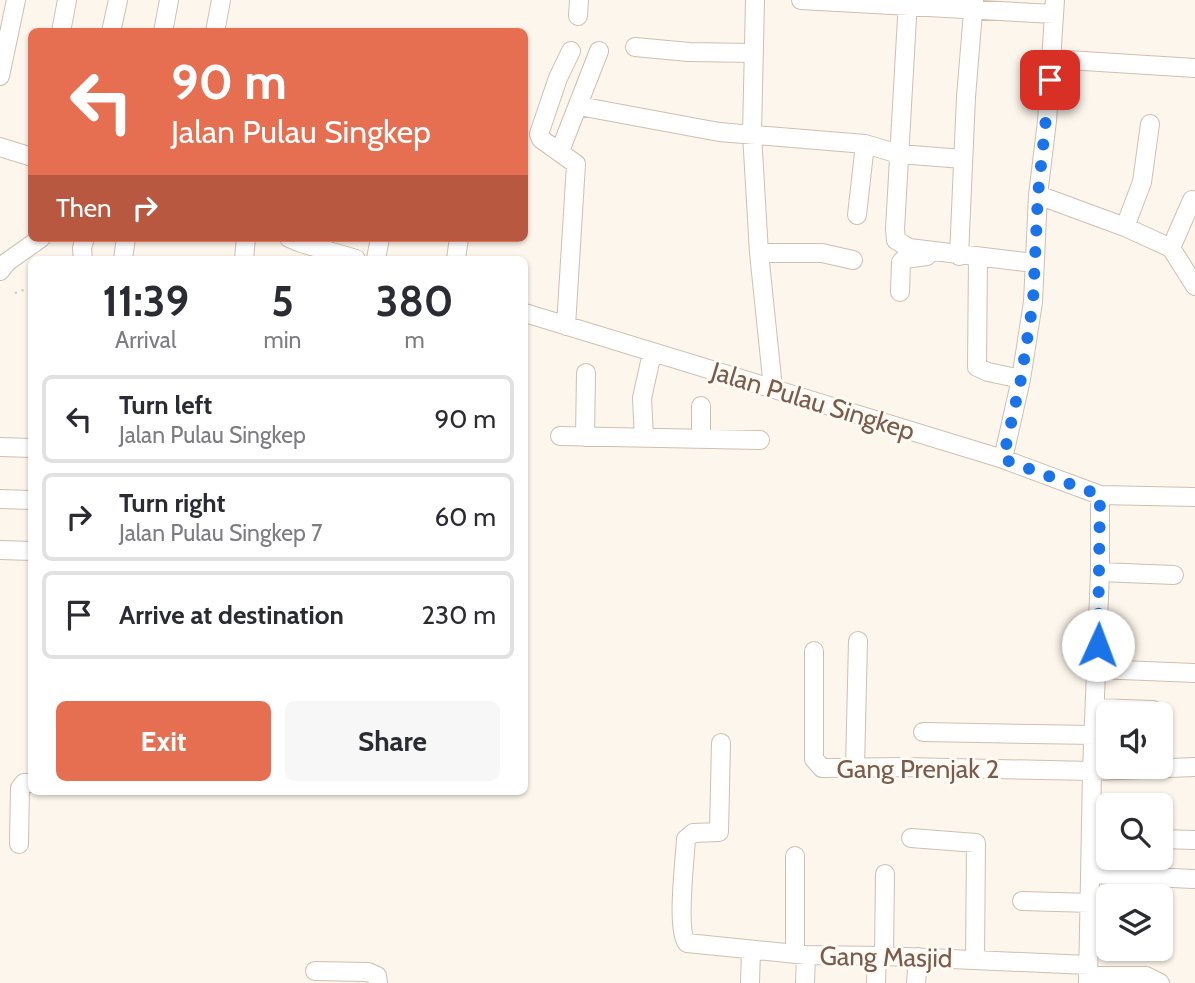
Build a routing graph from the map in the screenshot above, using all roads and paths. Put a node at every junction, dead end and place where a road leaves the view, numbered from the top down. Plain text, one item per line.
1 (16, 0) edge
2 (67, 0) edge
3 (118, 0) edge
4 (169, 0) edge
5 (221, 0) edge
6 (755, 0) edge
7 (801, 0) edge
8 (908, 3) edge
9 (973, 5) edge
10 (1054, 7) edge
11 (62, 28) edge
12 (112, 28) edge
13 (164, 28) edge
14 (216, 28) edge
15 (635, 47) dead end
16 (571, 51) dead end
17 (598, 51) dead end
18 (754, 53) junction
19 (1052, 59) junction
20 (1195, 68) edge
21 (0, 76) edge
22 (579, 106) junction
23 (1150, 124) dead end
24 (752, 134) junction
25 (865, 144) junction
26 (0, 146) edge
27 (560, 151) junction
28 (899, 154) junction
29 (28, 156) edge
30 (963, 159) junction
31 (1038, 194) junction
32 (1192, 200) dead end
33 (857, 215) dead end
34 (1125, 227) junction
35 (35, 242) edge
36 (297, 245) edge
37 (1171, 248) junction
38 (758, 253) junction
39 (951, 255) junction
40 (343, 256) edge
41 (978, 257) junction
42 (852, 260) dead end
43 (1034, 262) junction
44 (0, 271) edge
45 (1193, 279) edge
46 (28, 288) edge
47 (900, 292) dead end
48 (15, 293) dead end
49 (528, 314) edge
50 (566, 326) junction
51 (652, 353) junction
52 (586, 373) dead end
53 (1021, 379) junction
54 (773, 388) junction
55 (701, 406) dead end
56 (560, 436) dead end
57 (585, 437) junction
58 (644, 438) junction
59 (701, 439) junction
60 (760, 440) dead end
61 (0, 447) edge
62 (28, 448) edge
63 (1003, 459) junction
64 (1100, 495) junction
65 (1195, 497) edge
66 (0, 499) edge
67 (28, 500) edge
68 (0, 550) edge
69 (28, 551) edge
70 (1100, 572) junction
71 (1174, 575) dead end
72 (858, 641) dead end
73 (814, 651) dead end
74 (1097, 669) junction
75 (1195, 673) edge
76 (1096, 702) edge
77 (1096, 708) edge
78 (923, 732) dead end
79 (1094, 736) junction
80 (720, 743) dead end
81 (1195, 767) edge
82 (855, 768) junction
83 (1092, 771) junction
84 (28, 783) edge
85 (1096, 809) edge
86 (911, 838) dead end
87 (1173, 839) edge
88 (1195, 840) edge
89 (19, 844) dead end
90 (1096, 853) edge
91 (796, 856) dead end
92 (885, 874) dead end
93 (1092, 874) junction
94 (1193, 879) edge
95 (1022, 901) dead end
96 (1091, 903) junction
97 (751, 951) junction
98 (800, 955) junction
99 (880, 956) junction
100 (918, 957) junction
101 (975, 959) junction
102 (315, 971) dead end
103 (1088, 974) edge
104 (379, 983) edge
105 (750, 983) edge
106 (805, 983) edge
107 (876, 983) edge
108 (916, 983) edge
109 (1160, 983) edge

1 - 21 street
2 - 11 street
3 - 12 street
4 - 13 street
5 - 14 street
6 - 18 street
7 - 8 street
8 - 9 street
8 - 28 street
9 - 10 street
9 - 30 street
10 - 19 street
15 - 18 street
16 - 27 street
17 - 22 street
18 - 24 street
19 - 20 street
19 - 31 street
22 - 24 street
22 - 27 street
23 - 34 street
24 - 25 street
24 - 38 street
25 - 28 street
25 - 33 street
26 - 29 street
27 - 50 street
28 - 30 street
28 - 39 street
30 - 39 street
31 - 34 street
31 - 43 street
32 - 37 street
34 - 37 street
35 - 44 street
36 - 40 street
37 - 45 street
38 - 42 street
38 - 54 street
39 - 41 street
39 - 47 street
41 - 43 street
41 - 53 street
43 - 53 street
46 - 48 path
49 - 50 street, Jalan Pulau Singkep
50 - 51 street, Jalan Pulau Singkep
51 - 54 street, Jalan Pulau Singkep
51 - 58 street
52 - 57 street
53 - 63 street
54 - 63 street, Jalan Pulau Singkep
55 - 59 street
56 - 57 street
57 - 58 street
58 - 59 street
59 - 60 street
61 - 62 street
63 - 64 street, Jalan Pulau Singkep
64 - 65 street, Jalan Pulau Singkep
64 - 70 street
66 - 67 street
68 - 69 street
70 - 71 street
70 - 74 street
72 - 82 street
73 - 82 street, Gang Prenjak 2
74 - 75 street
74 - 76 street
77 - 79 street
78 - 79 street
79 - 83 street
80 - 97 street, Gang Masjid
81 - 83 street, Gang Prenjak 2
82 - 83 street, Gang Prenjak 2
83 - 85 street
84 - 89 street
86 - 101 street
87 - 88 street
90 - 93 street
91 - 98 street
92 - 99 street
93 - 94 street
93 - 96 street
95 - 96 street
96 - 103 street
97 - 98 street, Gang Masjid
97 - 105 street
98 - 99 street, Gang Masjid
98 - 106 street
99 - 100 street, Gang Masjid
99 - 107 street
100 - 101 street, Gang Masjid
100 - 108 street
101 - 103 street, Gang Masjid
102 - 104 street
103 - 109 street, Gang Masjid

